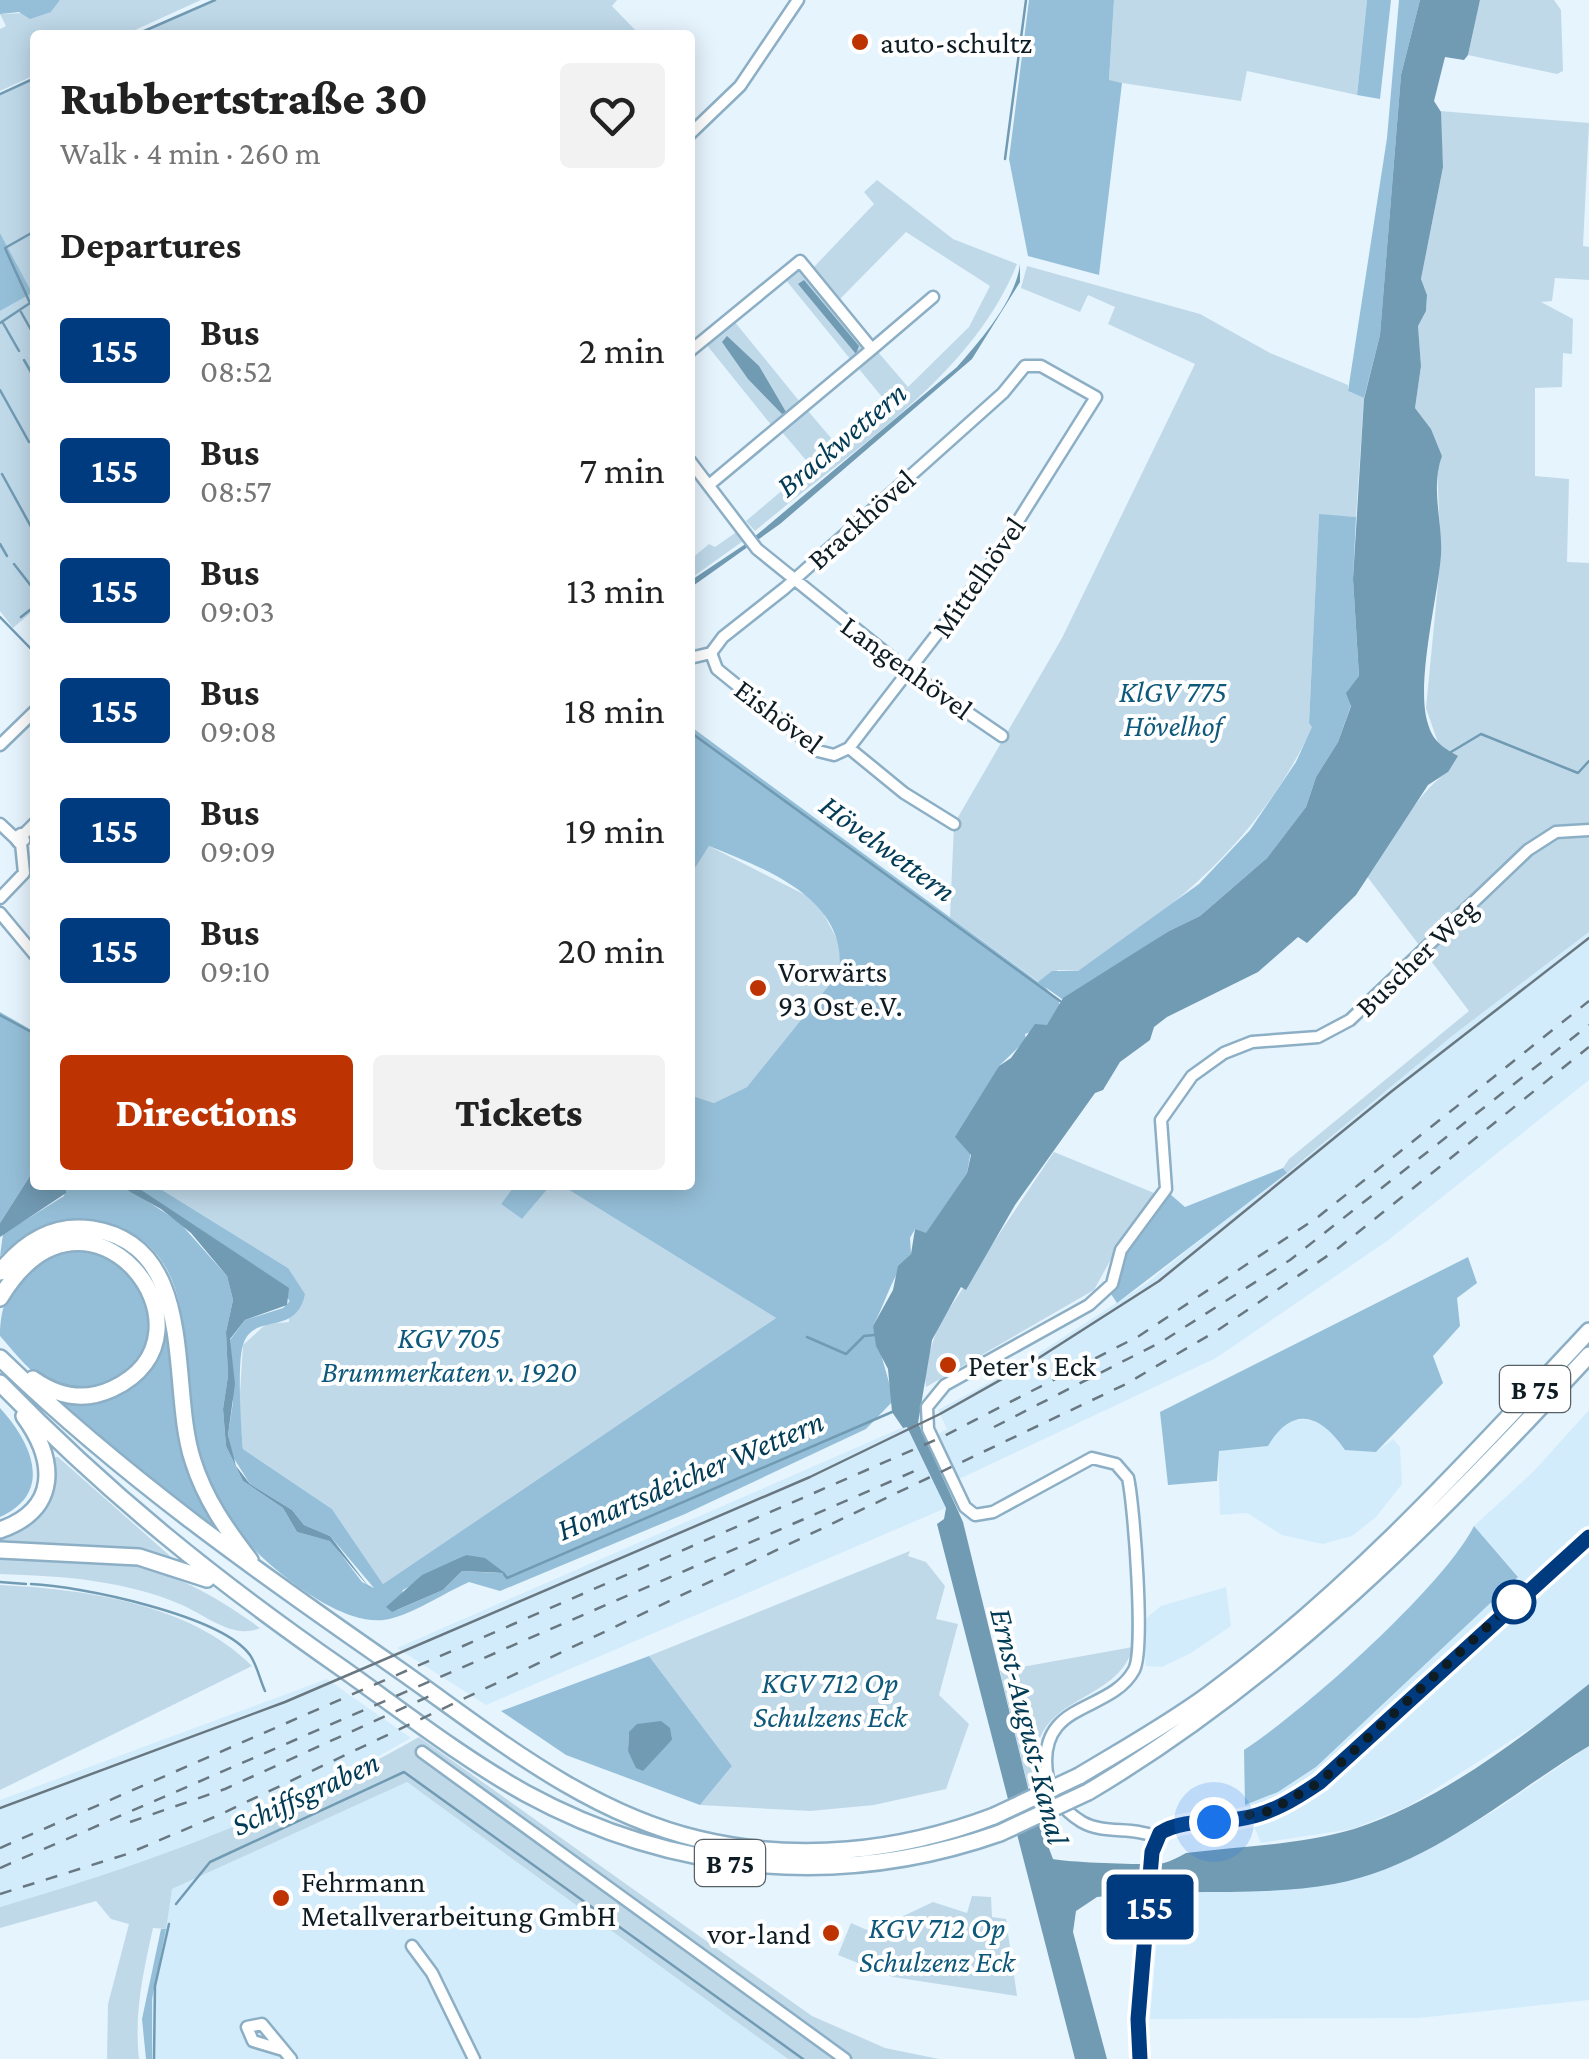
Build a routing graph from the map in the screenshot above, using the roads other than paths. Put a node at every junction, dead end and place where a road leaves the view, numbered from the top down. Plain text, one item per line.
1 (798, 0) edge
2 (695, 129) edge
3 (933, 298) dead end
4 (695, 347) edge
5 (872, 349) junction
6 (1096, 396) joint
7 (695, 468) edge
8 (710, 485) junction
9 (793, 580) junction
10 (711, 653) junction
11 (695, 657) edge
12 (910, 672) junction
13 (30, 715) edge
14 (1002, 736) dead end
15 (0, 745) edge
16 (849, 748) junction
17 (0, 824) edge
18 (954, 824) dead end
19 (30, 828) edge
20 (1589, 830) edge
21 (19, 839) junction
22 (0, 898) edge
23 (0, 912) edge
24 (30, 948) edge
25 (0, 1272) edge
26 (0, 1298) edge
27 (1589, 1332) edge
28 (1589, 1355) edge
29 (0, 1357) edge
30 (2, 1386) edge
31 (0, 1530) edge
32 (1589, 1537) edge
33 (0, 1550) edge
34 (258, 1571) junction
35 (218, 1582) junction
36 (422, 1752) dead end
37 (1156, 1838) junction
38 (412, 1946) dead end
39 (474, 2059) edge
40 (845, 2059) edge
41 (1140, 2059) edge

1 - 2 street
3 - 5 street
4 - 5 street
5 - 8 street
6 - 9 street, Brackhövel
6 - 12 street, Mittelhövel
7 - 8 street, Langenhövel
8 - 9 street, Langenhövel
9 - 10 street, Brackhövel
9 - 12 street, Langenhövel
10 - 11 street
10 - 16 street, Eishövel
12 - 14 street, Langenhövel
12 - 16 street, Mittelhövel
13 - 15 street
16 - 18 street, Eishövel
17 - 21 street
19 - 21 street
20 - 37 street, Buscher Weg
21 - 22 street
23 - 24 street
25 - 34 highway, B 75
26 - 29 highway, B 75
27 - 34 highway, B 75, bridge
28 - 35 highway, B 75, bridge
29 - 34 highway, B 75
30 - 31 highway, B 75
30 - 35 highway, B 75
32 - 37 street
33 - 35 highway, B 75
36 - 40 street
37 - 41 street
38 - 39 street

